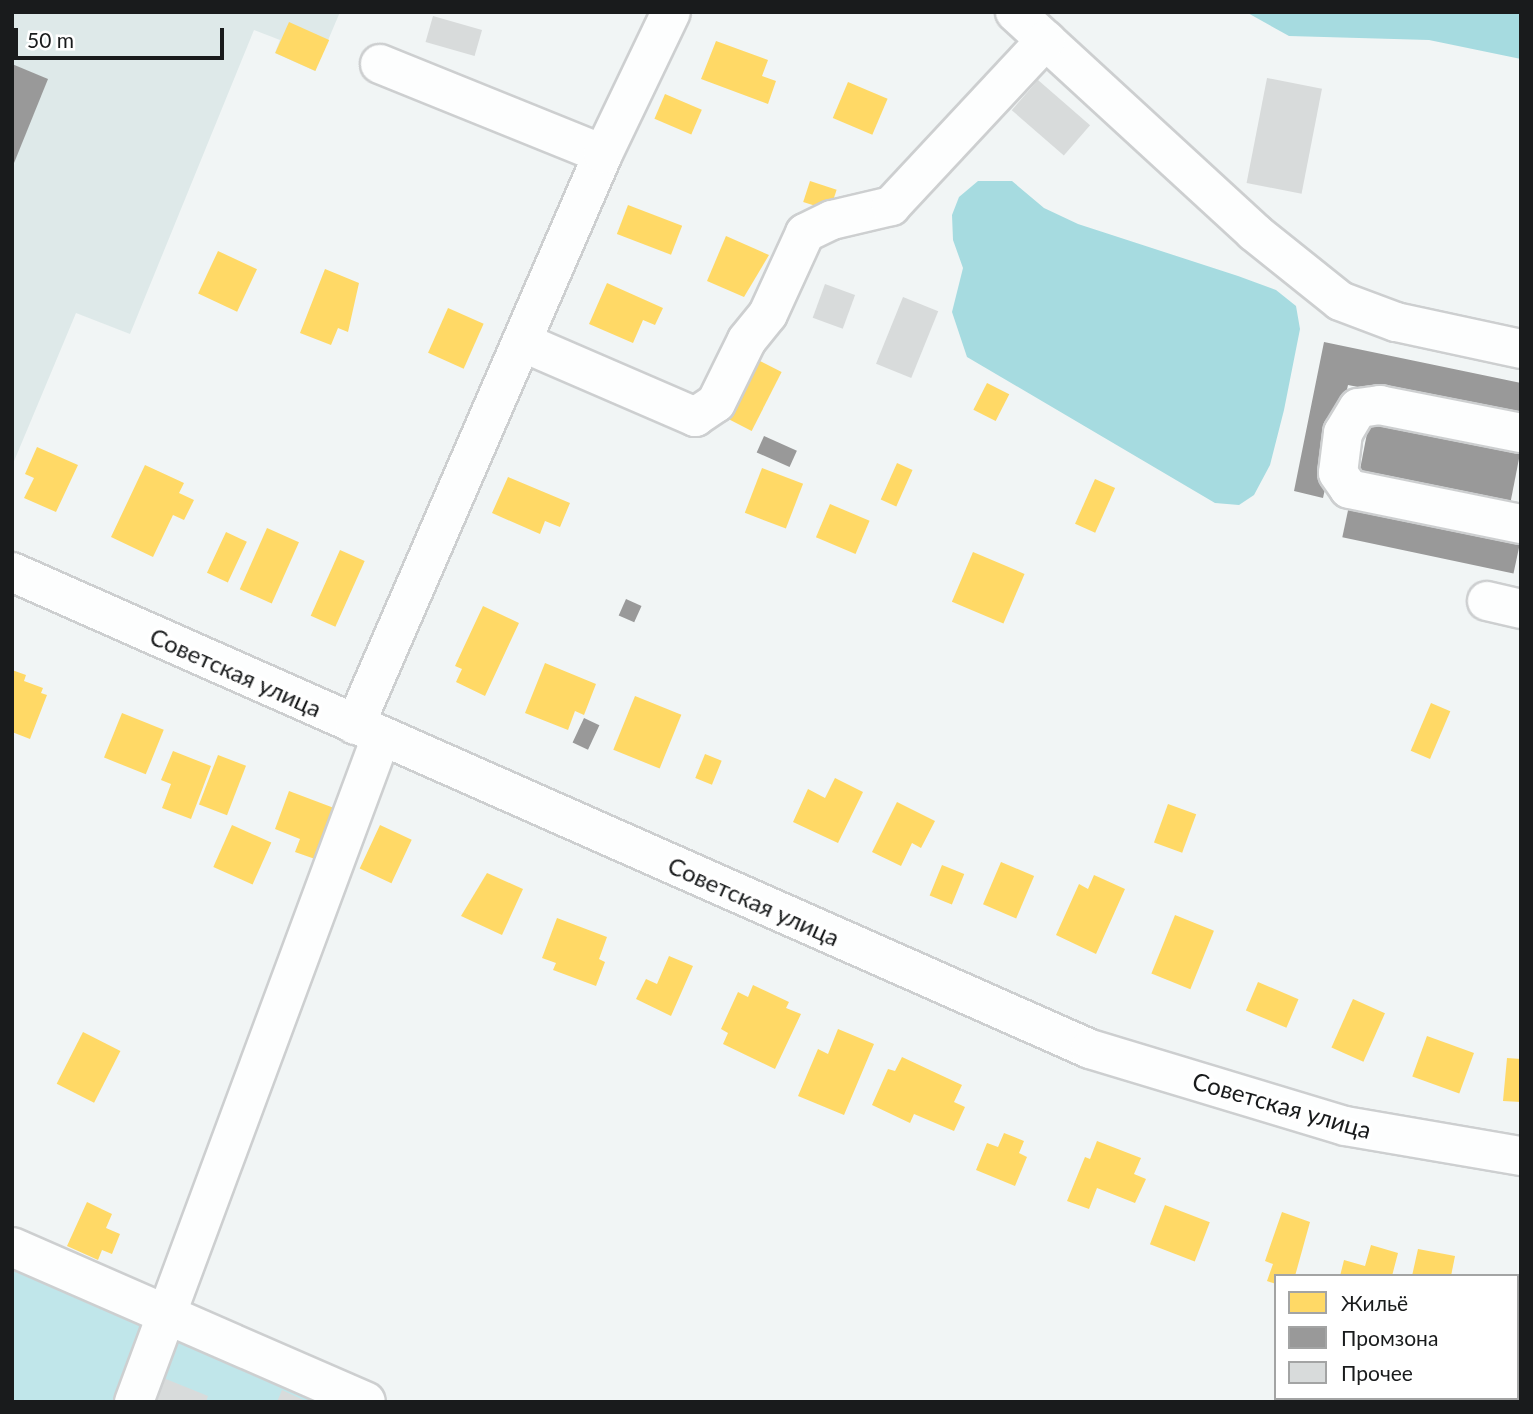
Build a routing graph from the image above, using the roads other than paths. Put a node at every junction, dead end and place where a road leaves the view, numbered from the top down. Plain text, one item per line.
1 (671, 12) edge
2 (1015, 12) edge
3 (1046, 40) junction
4 (380, 64) dead end
5 (603, 155) junction
6 (522, 342) junction
7 (1521, 349) edge
8 (1521, 433) edge
9 (1521, 524) edge
10 (12, 572) edge
11 (368, 731) junction
12 (1521, 1156) edge
13 (12, 1247) edge
14 (165, 1313) junction
15 (134, 1402) edge
16 (366, 1402) edge

1 - 5 street
2 - 3 street
3 - 6 street
3 - 7 street
4 - 5 street
5 - 6 street
6 - 11 street
8 - 9 street
10 - 11 street, Советская улица
11 - 12 street, Советская улица
11 - 14 street
13 - 14 street
14 - 15 street
14 - 16 street

